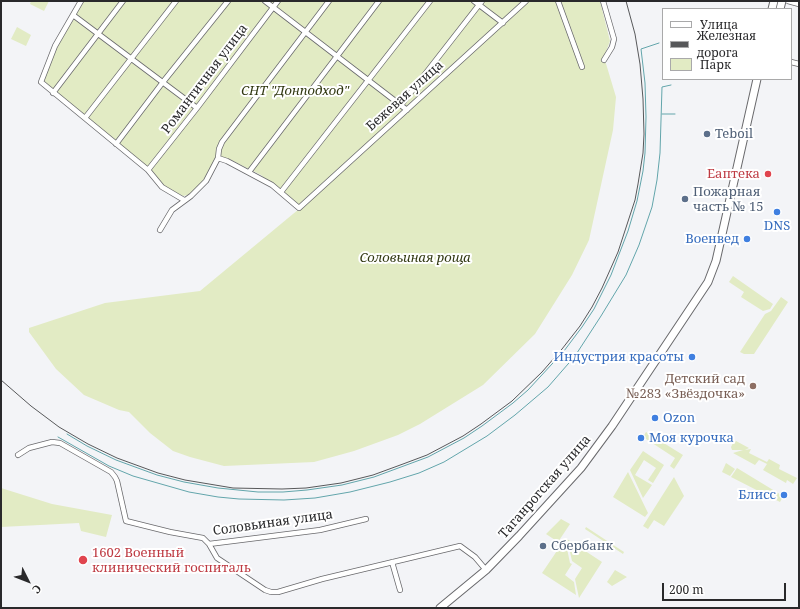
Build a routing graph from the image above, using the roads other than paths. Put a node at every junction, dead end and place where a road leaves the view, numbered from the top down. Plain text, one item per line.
1 (81, 1) edge
2 (124, 1) edge
3 (176, 1) edge
4 (228, 1) edge
5 (265, 1) edge
6 (278, 1) edge
7 (329, 1) edge
8 (379, 1) edge
9 (430, 1) edge
10 (474, 1) edge
11 (526, 1) edge
12 (558, 1) edge
13 (603, 1) edge
14 (788, 1) edge
15 (481, 3) edge
16 (799, 4) edge
17 (273, 7) junction
18 (73, 15) junction
19 (503, 23) junction
20 (305, 31) junction
21 (98, 34) junction
22 (337, 56) junction
23 (130, 58) junction
24 (604, 60) dead end
25 (582, 67) dead end
26 (757, 80) edge
27 (762, 80) edge
28 (369, 81) junction
29 (163, 82) junction
30 (53, 93) junction
31 (401, 106) junction
32 (197, 108) junction
33 (407, 110) junction
34 (85, 118) junction
35 (116, 144) junction
36 (218, 158) junction
37 (148, 170) junction
38 (249, 172) junction
39 (281, 192) junction
40 (184, 200) junction
41 (160, 230) dead end
42 (621, 416) junction
43 (18, 455) dead end
44 (366, 519) dead end
45 (209, 544) junction
46 (392, 562) junction
47 (488, 571) junction
48 (400, 590) dead end
49 (440, 608) edge
50 (447, 608) edge

1 - 18 street
2 - 21 street
3 - 23 street
4 - 29 street
5 - 17 street
6 - 17 street, Романтичная улица
7 - 20 street
8 - 22 street
9 - 28 street
10 - 15 street
11 - 19 street, Бежевая улица
12 - 25 street
13 - 24 street
14 - 16 street
15 - 19 street
15 - 31 street
17 - 20 street
17 - 32 street, Романтичная улица
18 - 21 street
18 - 30 street
19 - 33 street, Бежевая улица
20 - 22 street
20 - 36 street
21 - 23 street
21 - 30 street
22 - 28 street
22 - 38 street
23 - 29 street
23 - 34 street
26 - 42 main road, Таганрогская улица
27 - 42 main road, Таганрогская улица
28 - 31 street
28 - 39 street
29 - 32 street
29 - 35 street
30 - 34 street
31 - 33 street
32 - 37 street, Романтичная улица
33 - 39 street, Бежевая улица
34 - 35 street
35 - 37 street
36 - 38 street
36 - 40 street
37 - 40 street
38 - 39 street
40 - 41 street
42 - 47 main road, Таганрогская улица
43 - 45 street, Соловьиная улица
44 - 45 street, Соловьиная улица
45 - 46 street
46 - 47 street
46 - 48 street
47 - 49 main road, Таганрогская улица
47 - 50 main road, Таганрогская улица

